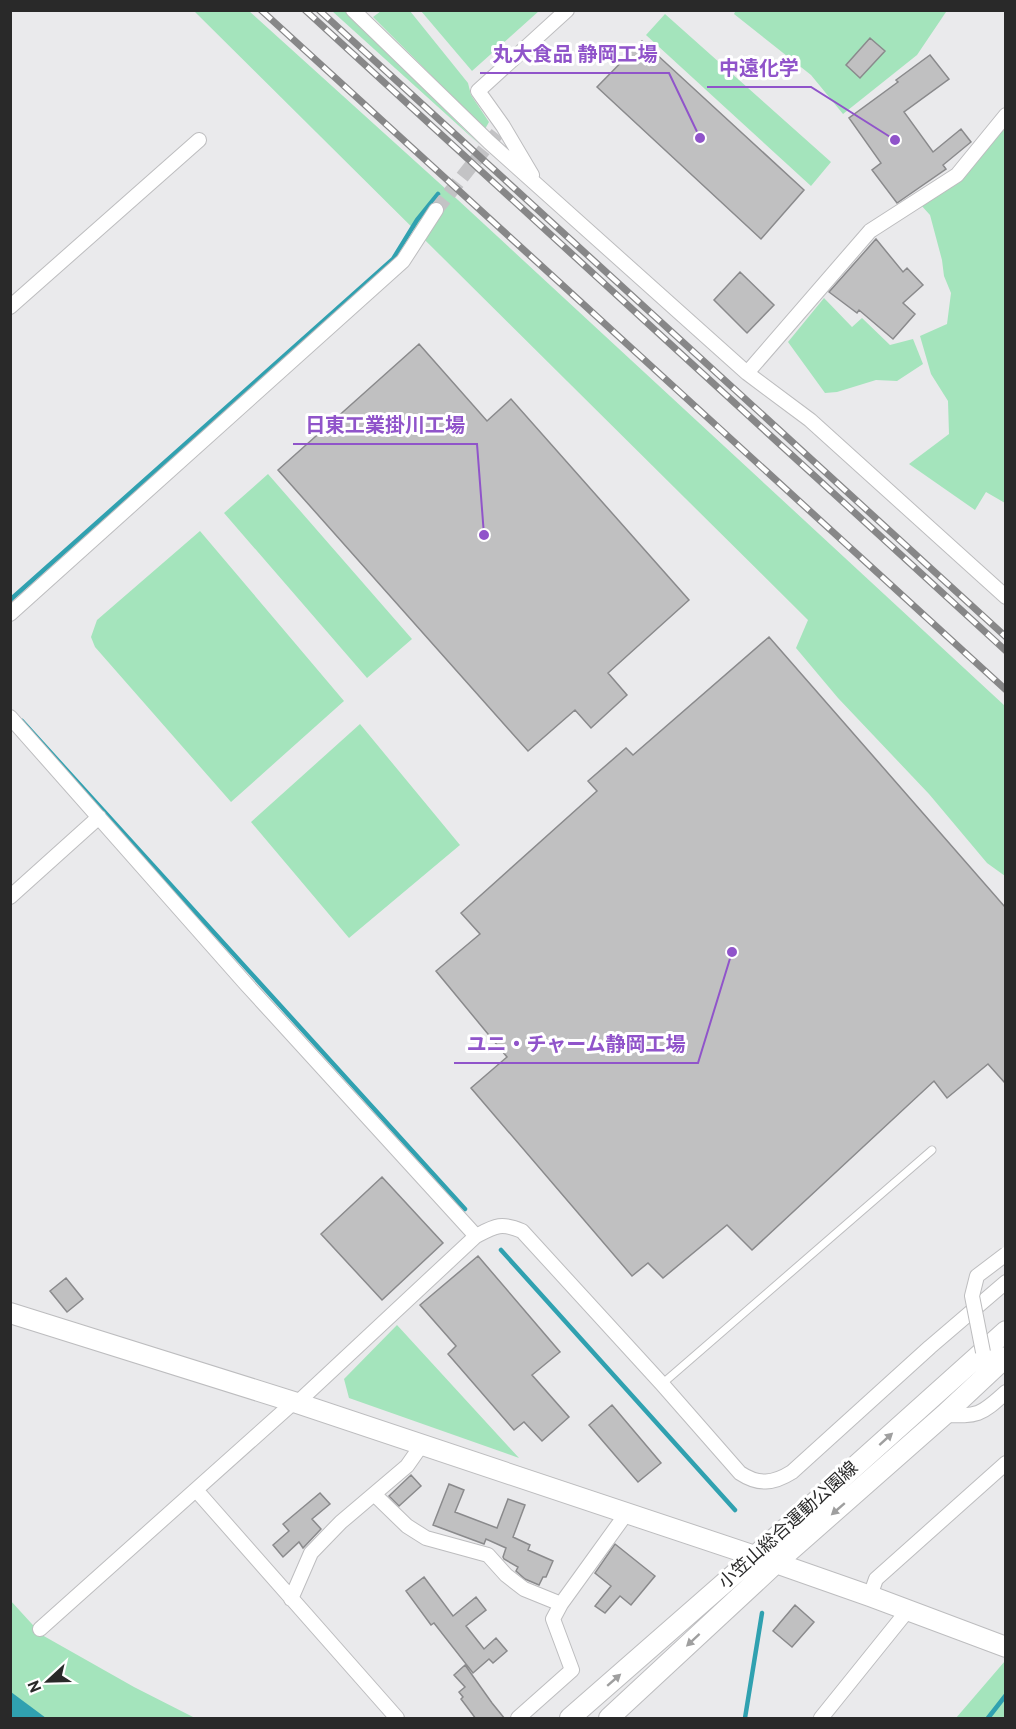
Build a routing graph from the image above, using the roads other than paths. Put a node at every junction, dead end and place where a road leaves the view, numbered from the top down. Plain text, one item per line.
1 (353, 10) edge
2 (567, 10) edge
3 (1005, 115) edge
4 (199, 140) dead end
5 (539, 187) junction
6 (436, 210) tunnel mouth
7 (10, 307) edge
8 (747, 373) junction
9 (1005, 597) edge
10 (10, 614) edge
11 (10, 717) edge
12 (99, 817) junction
13 (10, 897) edge
14 (932, 1150) dead end
15 (476, 1236) junction
16 (1005, 1254) edge
17 (1005, 1282) edge
18 (10, 1313) edge
19 (1005, 1331) edge
20 (983, 1352) junction
21 (1005, 1357) edge
22 (662, 1384) junction
23 (1005, 1392) edge
24 (295, 1403) junction
25 (944, 1415) junction
26 (421, 1446) junction
27 (1005, 1463) edge
28 (196, 1490) junction
29 (375, 1495) junction
30 (626, 1514) junction
31 (754, 1557) junction
32 (776, 1563) junction
33 (870, 1596) junction
34 (291, 1599) junction
35 (561, 1604) junction
36 (908, 1610) junction
37 (40, 1629) dead end
38 (1005, 1647) edge
39 (397, 1719) edge
40 (518, 1719) edge
41 (570, 1719) edge
42 (609, 1719) edge
43 (821, 1719) edge

1 - 5 street
2 - 5 street
3 - 8 street
4 - 7 street
5 - 8 street
6 - 10 street
8 - 9 street
11 - 12 street
12 - 13 street
12 - 15 street
14 - 22 lane
15 - 22 street
15 - 24 street
16 - 20 street, bridge
17 - 22 street
18 - 24 main road
19 - 20 main road, 小笠山総合運動公園線
31 -> 20 main road, 小笠山総合運動公園線
21 - 25 main road, 小笠山総合運動公園線
23 - 25 street
24 - 26 main road
24 - 28 street
25 -> 32 main road, 小笠山総合運動公園線
26 - 29 street
26 - 30 main road
27 - 33 street
28 - 34 street
28 - 37 street
29 - 34 street
29 - 35 street
30 - 31 main road
30 - 35 street
31 - 32 main road
41 -> 31 main road, 小笠山総合運動公園線
32 - 33 main road
32 -> 42 main road, 小笠山総合運動公園線
33 - 36 main road
34 - 39 street
35 - 40 street
36 - 38 main road
36 - 43 street

